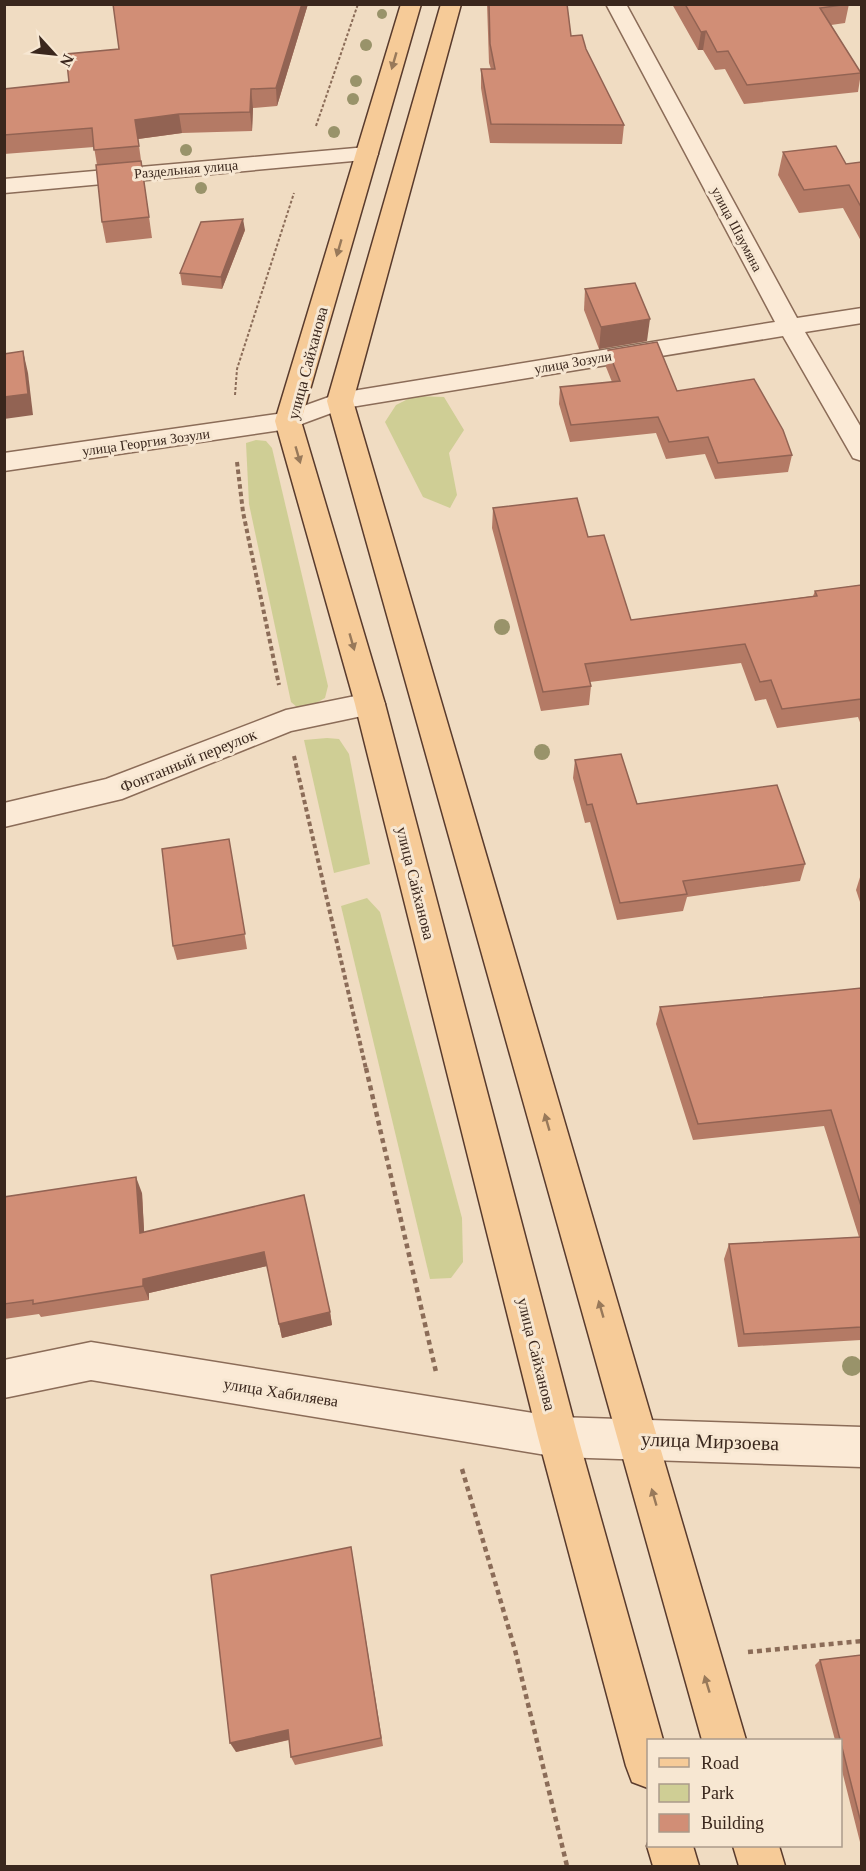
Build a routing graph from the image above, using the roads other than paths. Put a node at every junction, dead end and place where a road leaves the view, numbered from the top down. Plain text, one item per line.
1 (411, 4) edge
2 (451, 4) edge
3 (616, 4) edge
4 (367, 154) junction
5 (4, 186) edge
6 (861, 315) edge
7 (789, 325) junction
8 (340, 401) junction
9 (288, 421) junction
10 (861, 452) edge
11 (4, 462) edge
12 (370, 704) junction
13 (4, 815) edge
14 (4, 1379) edge
15 (558, 1437) junction
16 (638, 1438) junction
17 (861, 1447) edge
18 (724, 1739) edge
19 (647, 1762) edge
20 (671, 1847) edge
21 (757, 1847) edge
22 (676, 1866) edge
23 (762, 1866) edge

1 -> 4 main road, улица Сайханова
2 - 8 main road
3 - 7 street, улица Шаумяна
4 - 5 street, Раздельная улица
4 -> 9 main road, улица Сайханова
6 - 7 street, улица Зозули
7 - 8 street, улица Зозули
7 - 10 street, улица Шаумяна
8 - 9 street, улица Зозули
16 -> 8 main road
9 - 11 street, улица Георгия Зозули
9 -> 12 main road, улица Сайханова
12 - 13 street, Фонтанный переулок
12 - 15 main road, улица Сайханова
14 - 15 street, улица Хабиляева
15 - 16 street, улица Мирзоева
15 - 19 main road, улица Сайханова
16 - 17 street, улица Мирзоева
18 -> 16 main road
20 - 22 main road
21 - 23 main road

